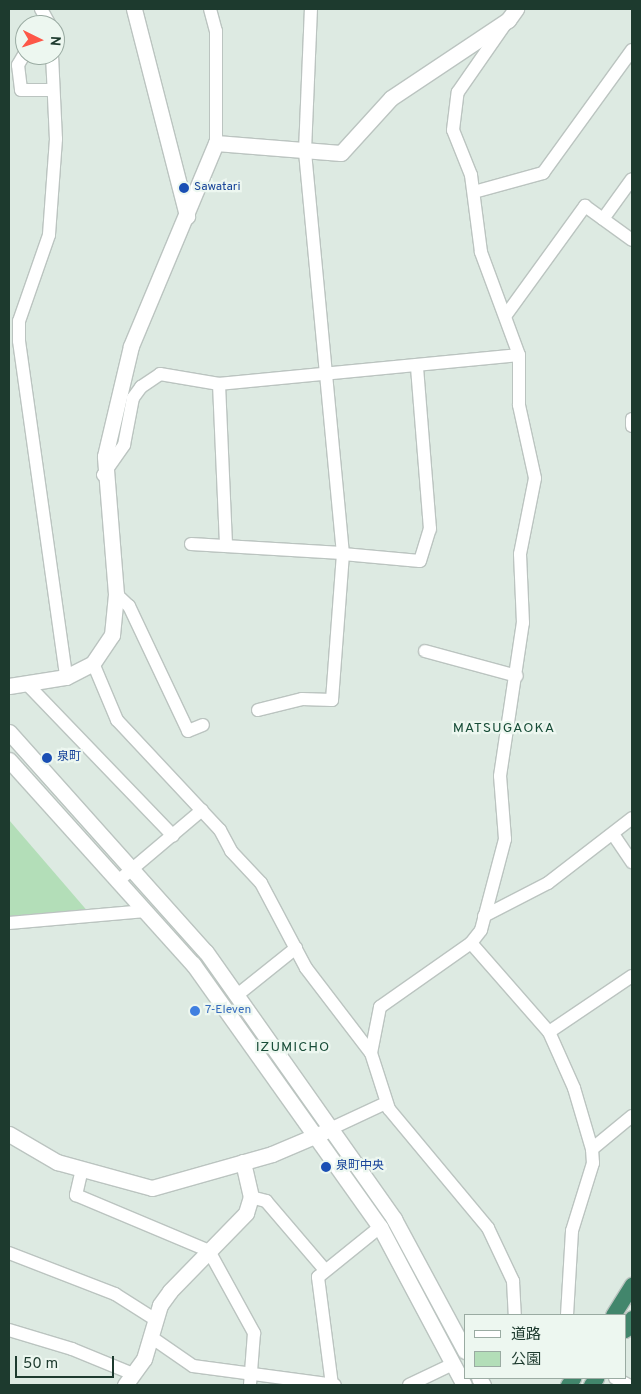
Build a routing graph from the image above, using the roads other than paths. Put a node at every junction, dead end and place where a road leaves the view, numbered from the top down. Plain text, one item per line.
1 (134, 9) edge
2 (210, 9) edge
3 (310, 9) edge
4 (512, 14) edge
5 (632, 50) edge
6 (18, 65) edge
7 (53, 65) edge
8 (54, 90) junction
9 (216, 143) junction
10 (305, 151) junction
11 (632, 179) edge
12 (474, 192) junction
13 (187, 216) junction
14 (603, 219) junction
15 (632, 240) edge
16 (506, 315) junction
17 (519, 355) junction
18 (416, 366) junction
19 (325, 374) junction
20 (219, 384) junction
21 (632, 420) edge
22 (632, 426) edge
23 (103, 475) junction
24 (226, 543) junction
25 (190, 544) dead end
26 (342, 554) junction
27 (116, 594) junction
28 (425, 651) dead end
29 (94, 663) junction
30 (66, 676) junction
31 (517, 676) junction
32 (26, 683) junction
33 (9, 686) edge
34 (258, 710) dead end
35 (203, 725) dead end
36 (9, 732) edge
37 (9, 760) edge
38 (202, 810) junction
39 (632, 818) edge
40 (612, 834) junction
41 (173, 836) junction
42 (632, 862) edge
43 (132, 870) junction
44 (118, 881) junction
45 (145, 911) junction
46 (484, 916) junction
47 (9, 923) edge
48 (471, 943) junction
49 (296, 948) junction
50 (632, 976) edge
51 (236, 996) junction
52 (549, 1032) junction
53 (371, 1053) junction
54 (386, 1103) junction
55 (632, 1116) edge
56 (321, 1133) junction
57 (9, 1134) edge
58 (592, 1149) junction
59 (243, 1162) junction
60 (82, 1169) junction
61 (251, 1197) junction
62 (380, 1227) junction
63 (209, 1251) junction
64 (9, 1253) edge
65 (325, 1270) junction
66 (632, 1285) edge
67 (515, 1314) edge
68 (567, 1314) edge
69 (614, 1314) edge
70 (156, 1320) junction
71 (9, 1330) edge
72 (151, 1337) junction
73 (463, 1347) edge
74 (453, 1364) junction
75 (617, 1379) edge
76 (129, 1380) edge
77 (251, 1380) edge
78 (333, 1385) edge
79 (409, 1385) edge
80 (464, 1385) edge
81 (628, 1385) edge

1 - 13 street
2 - 9 street
3 - 10 street
4 - 10 street
4 - 12 street
5 - 12 street
6 - 8 street
7 - 8 street
8 - 30 street
9 - 10 street
9 - 13 street
10 - 19 street
11 - 14 street
12 - 16 street
13 - 23 street
14 - 15 street
14 - 16 street
16 - 17 street
17 - 18 street
17 - 31 street
18 - 19 street
18 - 26 street
19 - 20 street
19 - 26 street
20 - 23 street
20 - 24 street
21 - 22 street
23 - 27 street
24 - 25 street
24 - 26 street
26 - 34 street
27 - 29 street
27 - 35 street
28 - 31 street
29 - 30 street
29 - 38 street
30 - 32 street
31 - 46 street
32 - 33 street
32 - 41 street
36 - 43 street
37 - 44 street
38 - 41 street
38 - 49 street
39 - 40 street
40 - 42 street
40 - 46 street
41 - 43 street
43 - 44 street
43 - 51 street
44 - 45 street
45 - 47 street
45 - 56 street
46 - 48 street
48 - 52 street
48 - 53 street
49 - 51 street
49 - 53 street
50 - 52 street
51 - 56 street
52 - 58 street
53 - 54 street
54 - 56 street
54 - 67 street
55 - 58 street
56 - 59 street
56 - 62 street
56 - 73 street
57 - 60 street
58 - 68 street
59 - 60 street
59 - 61 street
60 - 63 street
61 - 63 street
61 - 65 street
62 - 65 street
62 - 74 street
63 - 70 street
63 - 77 street
64 - 70 street
65 - 78 street
66 - 69 highway
70 - 72 street
71 - 76 street
72 - 76 street
72 - 77 street
74 - 79 street
74 - 80 street
75 - 81 street
77 - 78 street

